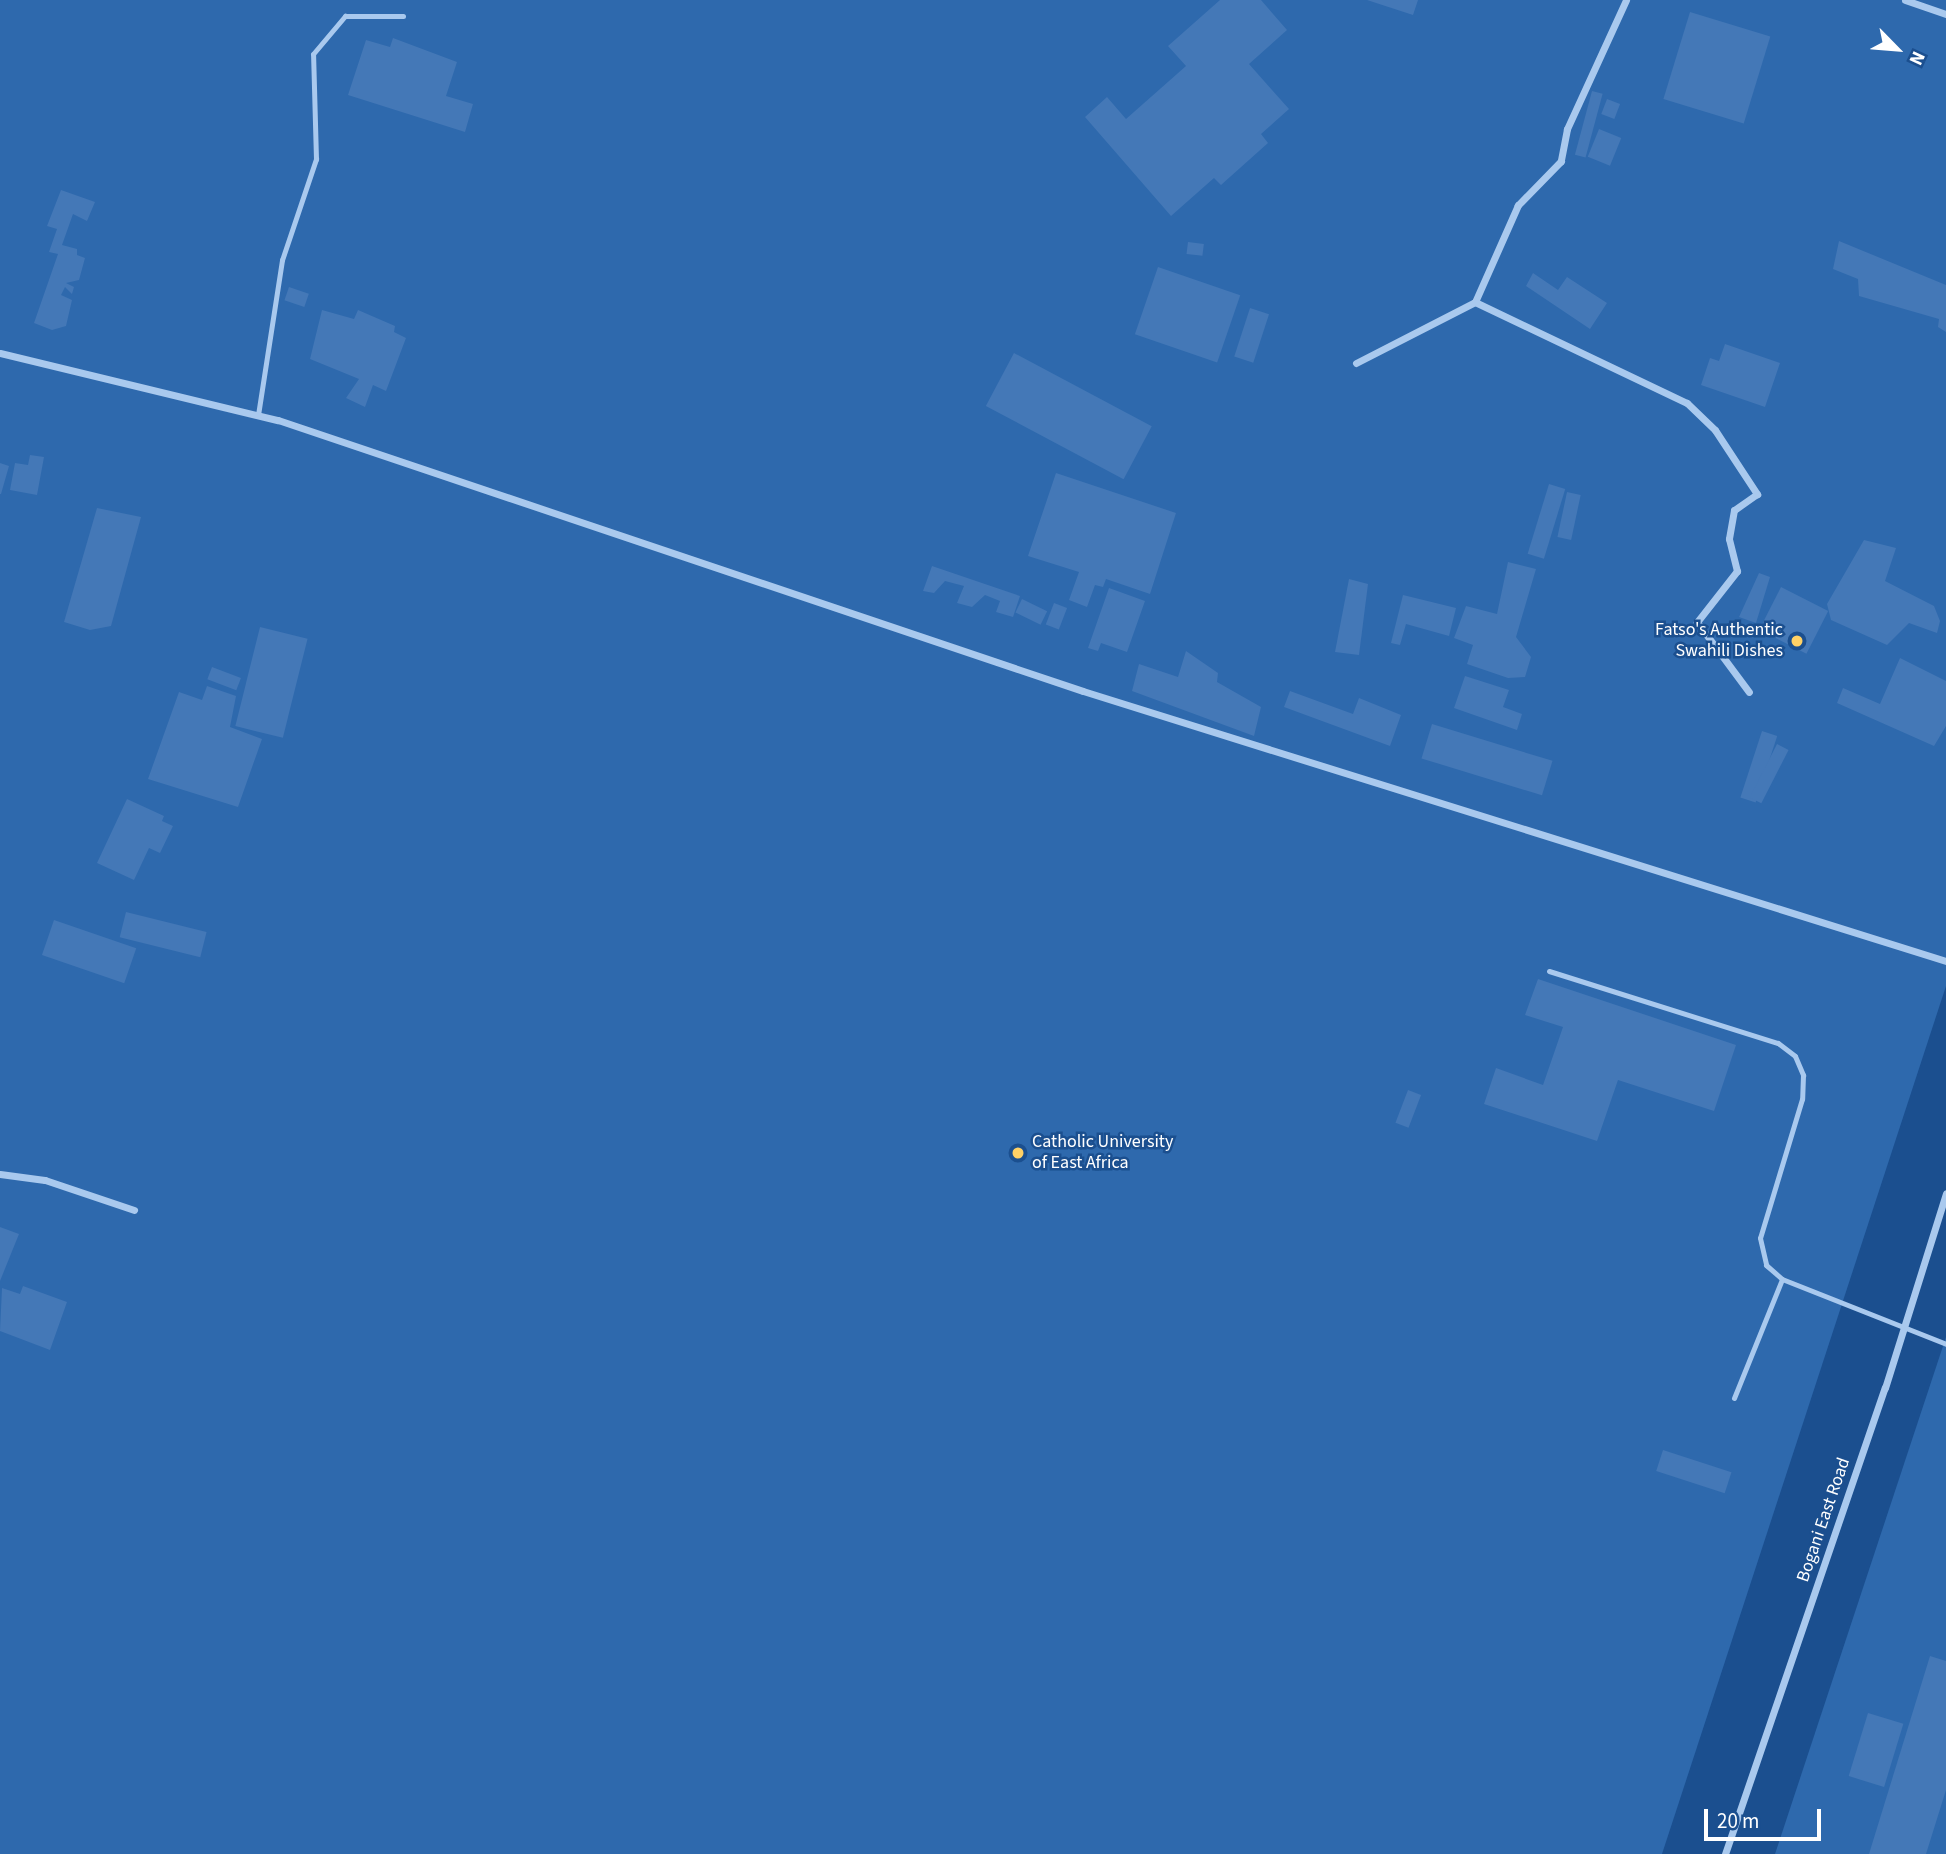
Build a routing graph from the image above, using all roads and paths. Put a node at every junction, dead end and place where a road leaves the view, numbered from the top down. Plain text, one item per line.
1 (1626, 0) edge
2 (1905, 0) edge
3 (1946, 14) edge
4 (403, 16) dead end
5 (1475, 302) junction
6 (0, 353) edge
7 (1356, 363) dead end
8 (258, 415) junction
9 (1749, 692) dead end
10 (1946, 961) edge
11 (1549, 971) dead end
12 (0, 1174) edge
13 (1946, 1193) edge
14 (134, 1210) dead end
15 (1782, 1279) junction
16 (1905, 1330) junction
17 (1946, 1344) edge
18 (1734, 1398) dead end
19 (1726, 1854) edge

1 - 5 street
2 - 3 street
4 - 8 lane
5 - 7 street
5 - 9 street
6 - 8 street
8 - 10 street
11 - 15 lane
12 - 14 street
13 - 16 street, Bogani East Road
15 - 16 lane
15 - 18 lane
16 - 17 lane
16 - 19 street, Bogani East Road

